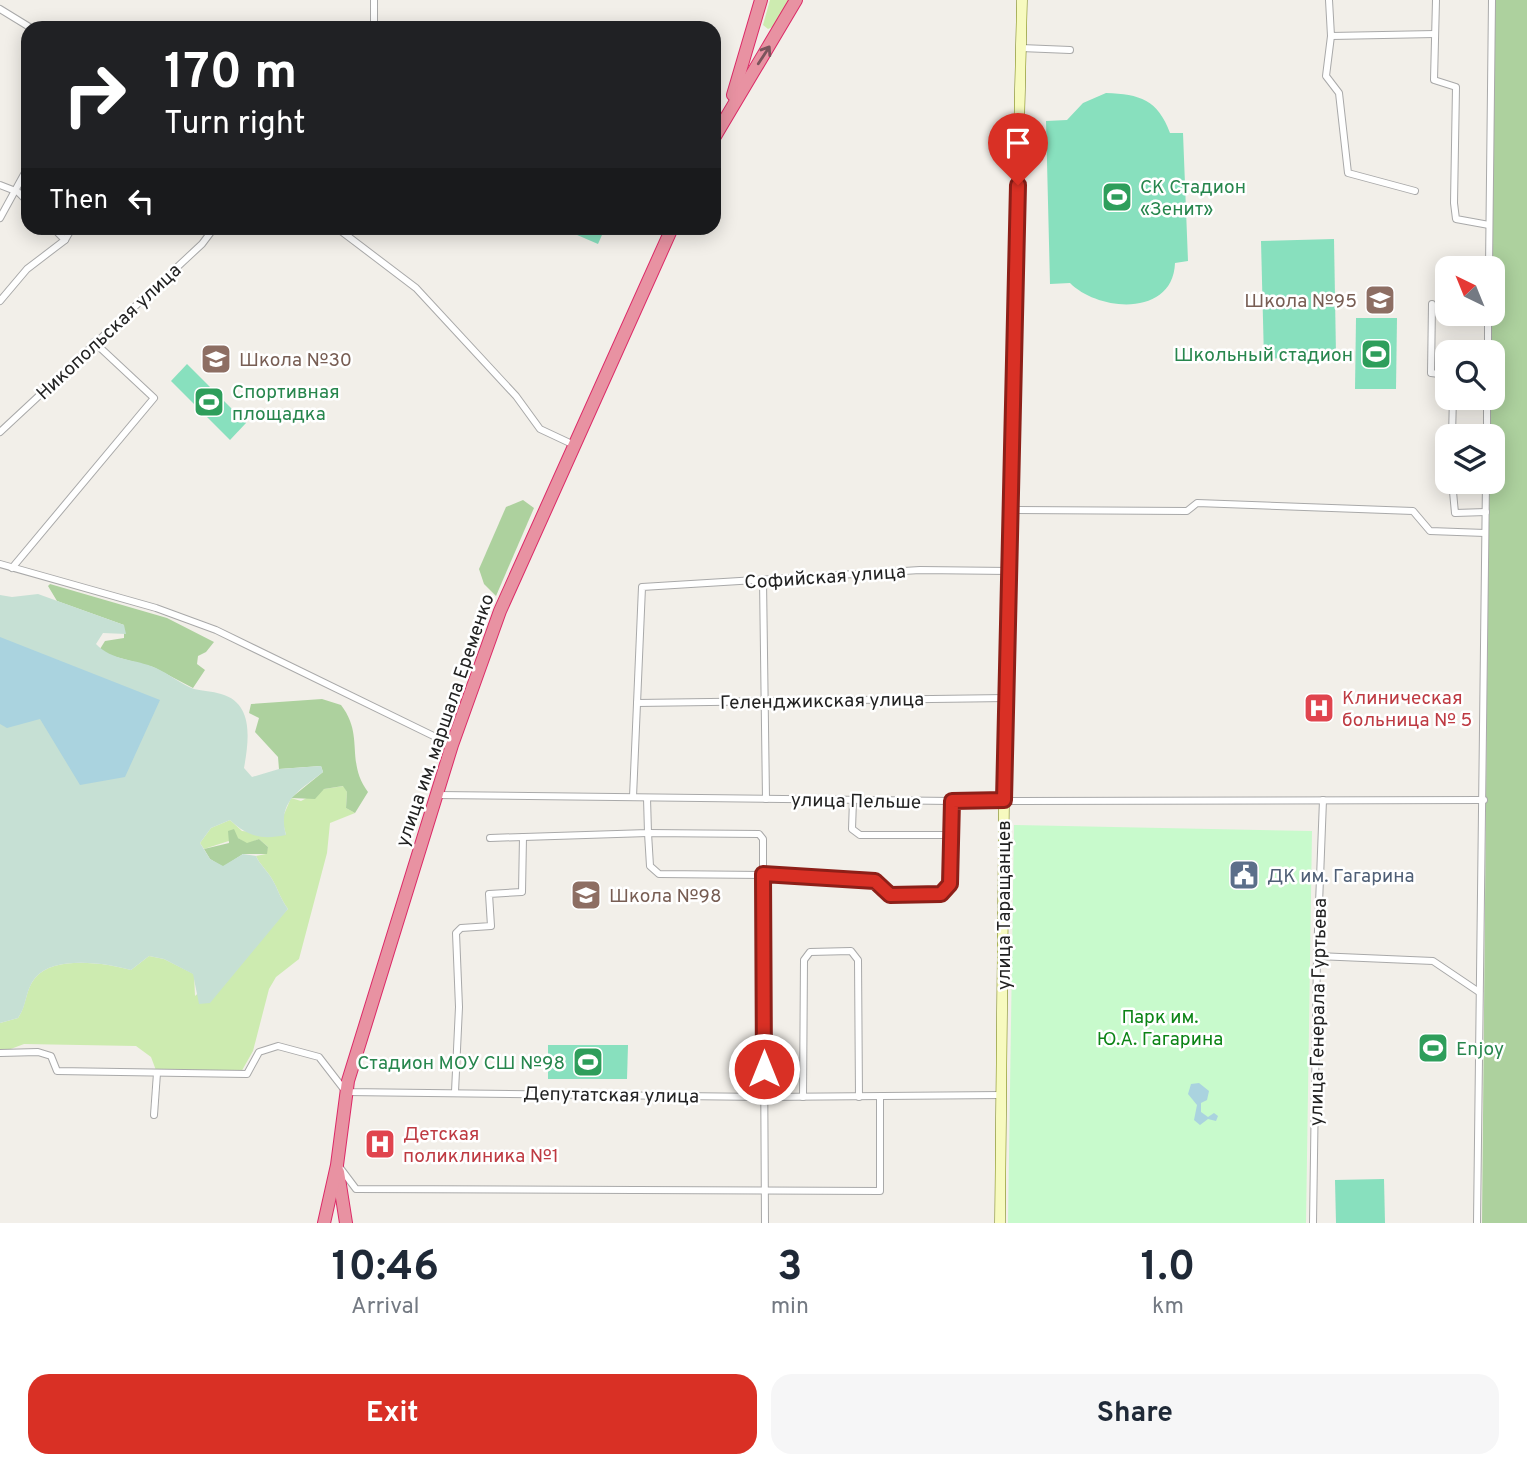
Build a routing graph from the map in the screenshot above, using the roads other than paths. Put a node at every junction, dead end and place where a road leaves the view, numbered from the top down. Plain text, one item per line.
1 (374, 0) edge
2 (761, 0) edge
3 (796, 0) edge
4 (1022, 0) edge
5 (1329, 0) edge
6 (1436, 0) edge
7 (1492, 0) edge
8 (0, 9) edge
9 (755, 17) junction
10 (374, 21) edge
11 (21, 22) edge
12 (782, 27) junction
13 (1435, 34) junction
14 (1331, 36) junction
15 (1021, 48) junction
16 (1070, 50) dead end
17 (729, 109) junction
18 (721, 124) edge
19 (21, 178) edge
20 (0, 185) edge
21 (14, 190) junction
22 (1415, 191) dead end
23 (21, 196) edge
24 (0, 218) edge
25 (1489, 225) junction
26 (60, 235) edge
27 (68, 235) edge
28 (209, 235) edge
29 (346, 235) edge
30 (669, 235) edge
31 (65, 240) junction
32 (1489, 256) edge
33 (0, 301) edge
34 (1432, 304) dead end
35 (94, 342) junction
36 (1435, 373) edge
37 (0, 432) edge
38 (572, 444) junction
39 (1453, 494) edge
40 (1486, 494) edge
41 (1011, 509) junction
42 (1486, 512) junction
43 (1485, 533) junction
44 (0, 564) edge
45 (12, 568) junction
46 (1009, 571) junction
47 (763, 580) junction
48 (1007, 698) junction
49 (766, 699) junction
50 (637, 703) junction
51 (452, 745) junction
52 (437, 795) junction
53 (633, 797) junction
54 (647, 798) junction
55 (766, 799) junction
56 (853, 800) junction
57 (1004, 800) junction
58 (1323, 800) junction
59 (1484, 800) junction
60 (952, 801) junction
61 (648, 833) junction
62 (951, 835) junction
63 (523, 837) junction
64 (490, 838) dead end
65 (763, 874) junction
66 (1317, 956) junction
67 (1479, 992) junction
68 (0, 1053) edge
69 (157, 1073) junction
70 (346, 1092) junction
71 (455, 1093) junction
72 (1002, 1095) junction
73 (764, 1097) junction
74 (803, 1097) junction
75 (859, 1097) junction
76 (880, 1097) junction
77 (154, 1115) dead end
78 (337, 1165) junction
79 (765, 1191) junction
80 (324, 1223) edge
81 (346, 1223) edge
82 (765, 1223) edge
83 (1000, 1223) edge
84 (1313, 1223) edge
85 (1477, 1223) edge

1 - 10 street
2 - 9 highway
3 - 12 highway
4 - 15 street, улица Таращанцев
5 - 14 street
6 - 13 street
7 - 25 street
8 - 11 street
9 - 12 highway
9 - 17 highway
17 -> 12 highway
13 - 14 street
13 - 25 street
14 - 22 street
15 - 16 street
15 - 41 street, улица Таращанцев
17 - 18 highway
19 - 21 street
20 - 21 street
21 - 23 street
21 - 24 street
25 - 32 street
26 - 31 street
27 - 31 street
28 - 35 street, Никопольская улица
29 - 38 street
30 - 38 highway, улица им. маршала Еременко
31 - 33 street
34 - 36 street
35 - 37 street, Никопольская улица
35 - 45 street
38 - 51 highway, улица им. маршала Еременко
39 - 42 street
40 - 42 street
41 - 43 street
41 - 46 street, улица Таращанцев
42 - 43 street
43 - 59 street
44 - 45 street
45 - 51 street
46 - 47 street, Софийская улица
46 - 48 street, улица Таращанцев
47 - 49 street
47 - 50 street, Софийская улица
48 - 49 street, Геленджикская улица
48 - 57 street, улица Таращанцев
49 - 50 street, Геленджикская улица
49 - 55 street
50 - 53 street
51 - 52 highway, улица им. маршала Еременко
52 - 53 street, улица Пельше
52 - 70 highway, улица им. маршала Еременко
53 - 54 street, улица Пельше
54 - 55 street, улица Пельше
54 - 61 street
55 - 56 street, улица Пельше
56 - 60 street, улица Пельше
56 - 62 street
57 - 58 street, улица Пельше
57 - 60 street, улица Пельше
57 - 72 street, улица Таращанцев
58 - 59 street, улица Пельше
58 - 66 street, улица Генерала Гуртьева
59 - 67 street
60 - 62 street
61 - 63 street
61 - 65 street
61 - 65 street
62 - 65 street
63 - 64 street
63 - 71 street
65 - 73 street
66 - 67 street
66 - 84 street, улица Генерала Гуртьева
67 - 85 street
68 - 69 street
69 - 70 street
69 - 77 street
70 - 71 street, Депутатская улица
70 - 78 highway, улица им. маршала Еременко
71 - 73 street, Депутатская улица
72 - 76 street, Депутатская улица
72 - 83 street, улица Таращанцев
73 - 74 street, Депутатская улица
73 - 79 street
74 - 75 street, Депутатская улица
74 - 75 street
75 - 76 street, Депутатская улица
76 - 79 street
78 - 79 street
78 - 80 highway, улица им. маршала Еременко
78 - 81 highway, улица им. маршала Еременко
79 - 82 street

